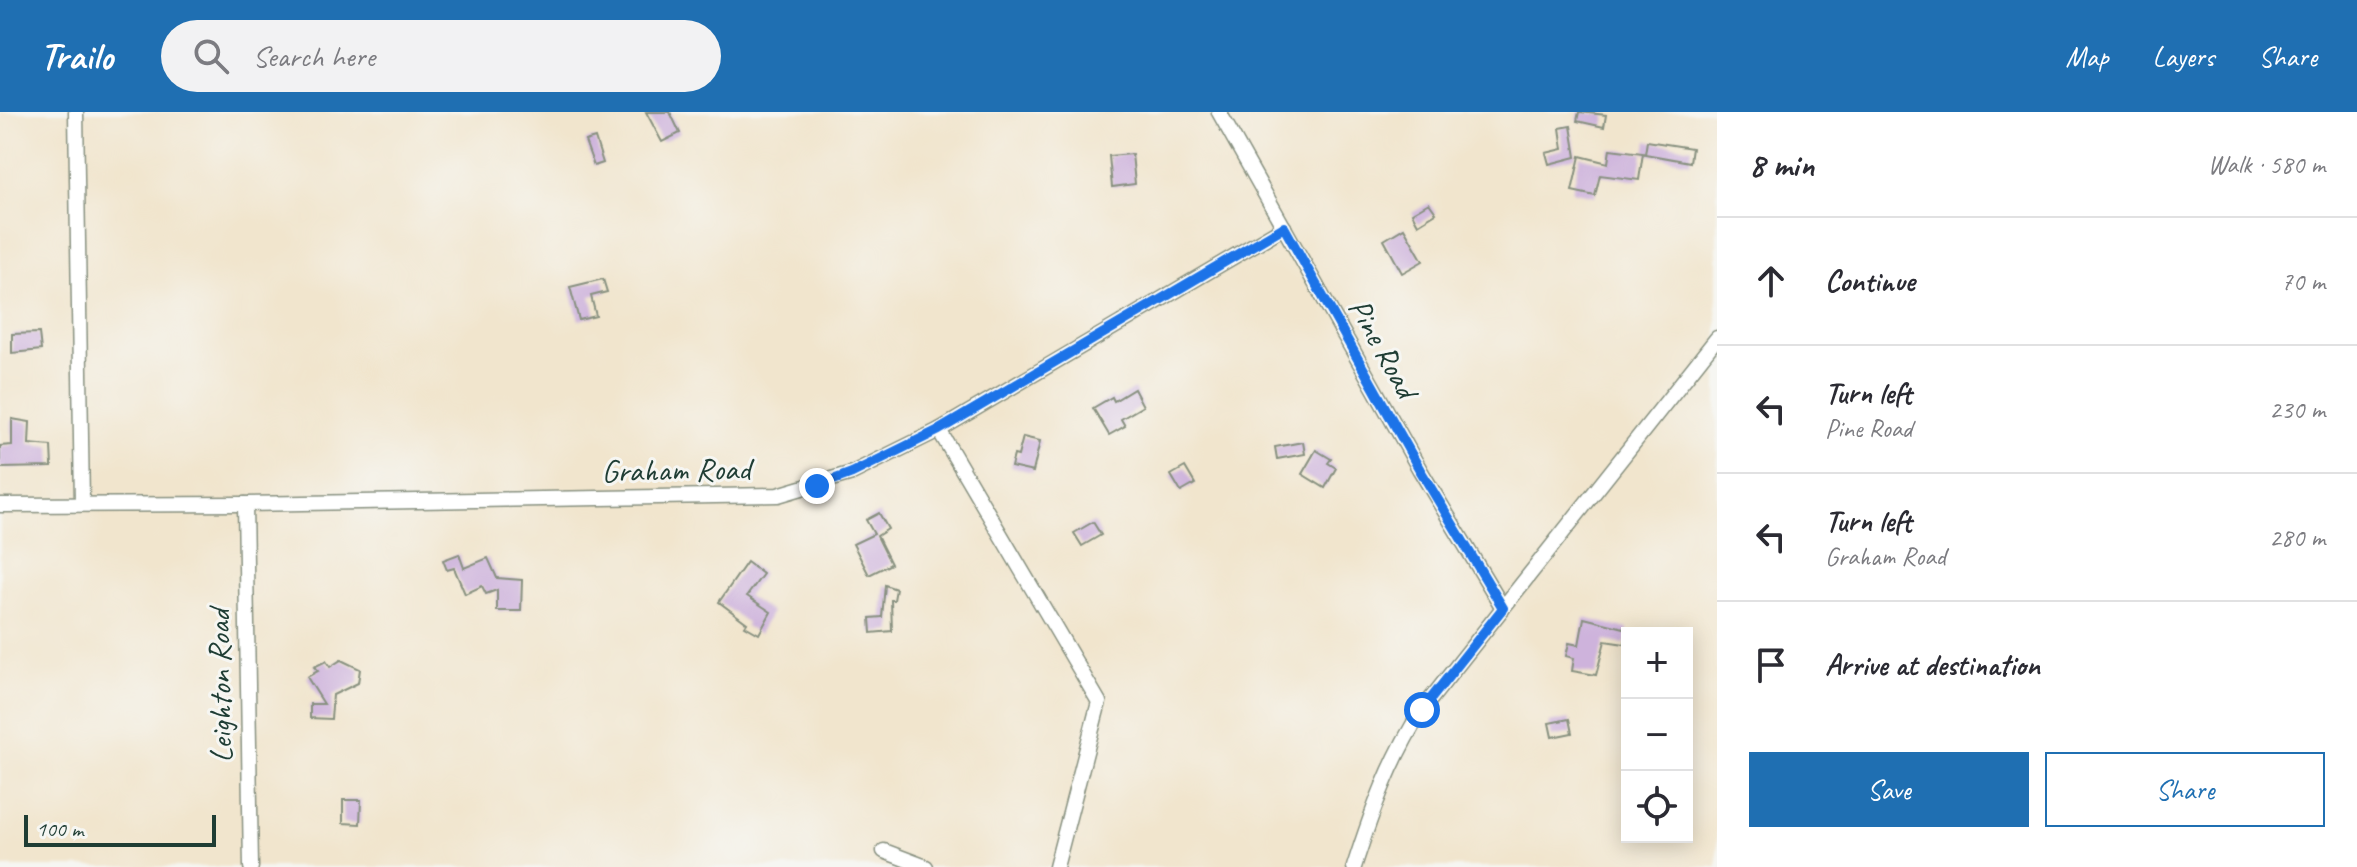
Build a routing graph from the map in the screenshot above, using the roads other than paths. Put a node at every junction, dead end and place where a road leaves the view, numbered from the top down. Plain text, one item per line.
1 (76, 112) edge
2 (1219, 112) edge
3 (1284, 227) junction
4 (1717, 338) edge
5 (939, 430) junction
6 (82, 503) junction
7 (245, 504) junction
8 (0, 505) edge
9 (1503, 608) junction
10 (884, 851) dead end
11 (251, 867) edge
12 (926, 867) edge
13 (1056, 867) edge
14 (1354, 867) edge

1 - 6 street
2 - 3 street, Pine Road
3 - 5 street, Graham Road
3 - 9 street, Pine Road
4 - 9 street
5 - 7 street, Graham Road
5 - 13 street
6 - 7 street, Graham Road
6 - 8 street, Graham Road
7 - 11 street, Leighton Road
9 - 14 street
10 - 12 street

